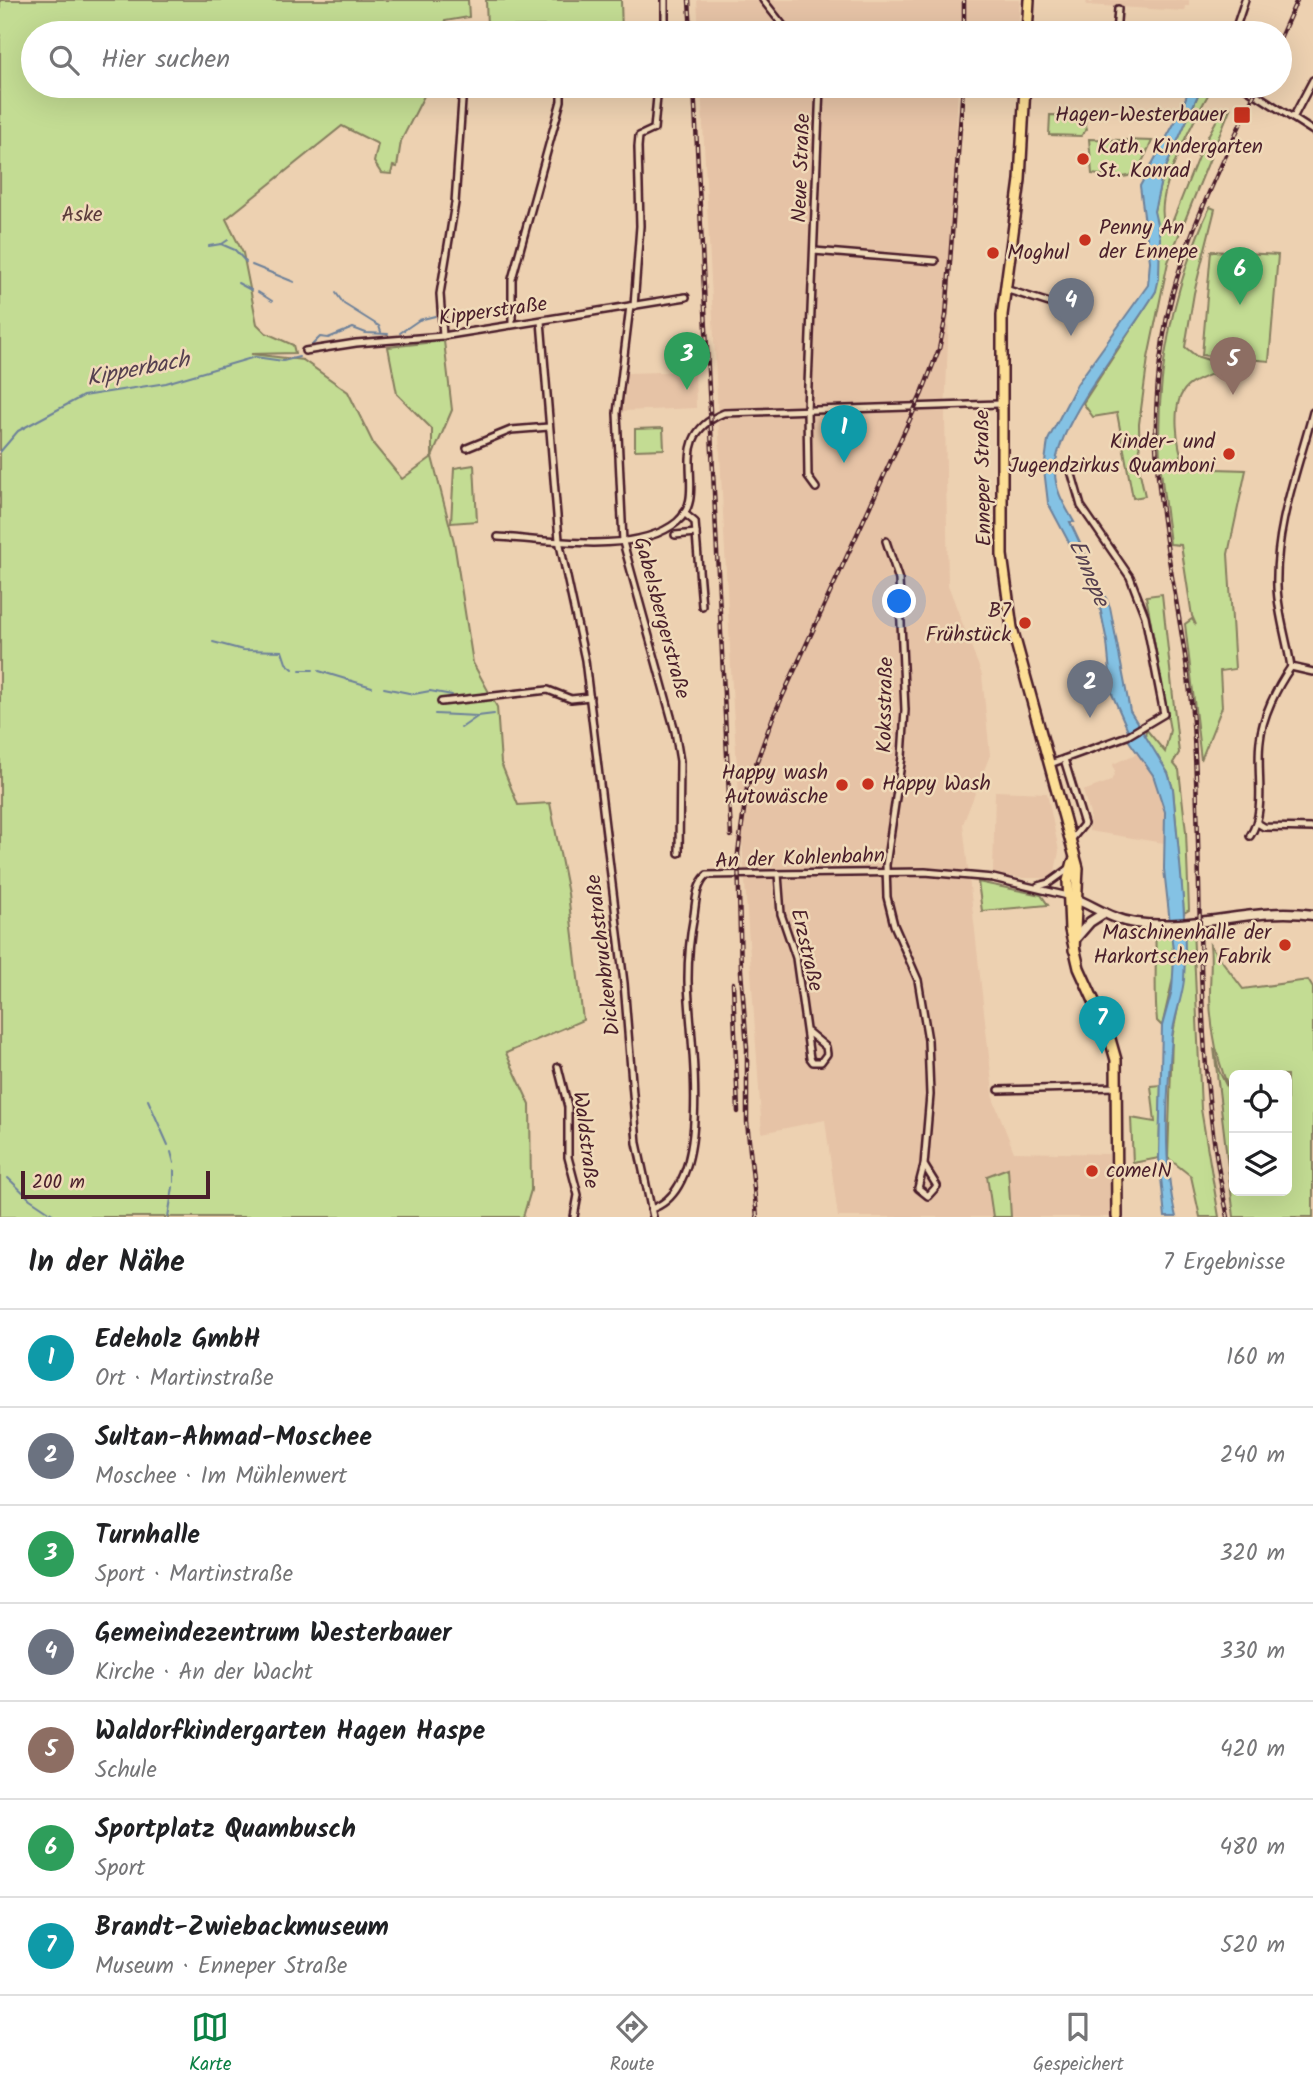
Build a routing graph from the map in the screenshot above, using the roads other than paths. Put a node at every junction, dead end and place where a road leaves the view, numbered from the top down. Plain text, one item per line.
1 (665, 0) edge
2 (763, 0) edge
3 (1029, 0) edge
4 (1245, 0) edge
5 (1118, 9) dead end
6 (665, 21) edge
7 (780, 21) edge
8 (1028, 21) edge
9 (1117, 21) edge
10 (1238, 21) edge
11 (1313, 79) edge
12 (462, 98) edge
13 (561, 98) edge
14 (657, 98) edge
15 (820, 98) edge
16 (1024, 98) edge
17 (1262, 98) edge
18 (1293, 118) junction
19 (1313, 131) edge
20 (814, 251) junction
21 (935, 261) dead end
22 (1004, 288) junction
23 (686, 297) dead end
24 (632, 306) junction
25 (1062, 307) dead end
26 (541, 321) junction
27 (512, 324) junction
28 (443, 335) junction
29 (305, 351) dead end
30 (1000, 404) junction
31 (807, 410) junction
32 (1313, 412) edge
33 (549, 427) junction
34 (1306, 439) junction
35 (1313, 440) edge
36 (467, 448) dead end
37 (1071, 471) dead end
38 (816, 488) dead end
39 (684, 513) junction
40 (696, 533) junction
41 (675, 535) dead end
42 (498, 537) dead end
43 (559, 541) junction
44 (886, 541) dead end
45 (623, 542) junction
46 (702, 606) dead end
47 (1291, 667) junction
48 (1313, 672) edge
49 (590, 697) junction
50 (441, 702) dead end
51 (1064, 759) junction
52 (1050, 764) junction
53 (1259, 824) junction
54 (1313, 828) edge
55 (1250, 836) dead end
56 (1071, 840) junction
57 (679, 853) dead end
58 (1072, 865) junction
59 (886, 871) junction
60 (778, 874) junction
61 (1035, 886) junction
62 (1068, 896) junction
63 (1078, 900) junction
64 (1104, 913) junction
65 (1313, 915) edge
66 (1077, 937) junction
67 (1074, 950) junction
68 (808, 1032) junction
69 (558, 1067) dead end
70 (1117, 1087) junction
71 (999, 1090) dead end
72 (924, 1165) junction
73 (651, 1209) junction
74 (574, 1217) edge
75 (653, 1217) edge
76 (1117, 1217) edge

1 - 6 street
2 - 7 street
3 - 8 main road
4 - 10 street
5 - 9 street
11 - 18 street
12 - 28 street
13 - 27 street
14 - 24 street, Gabelsbergerstraße
15 - 20 street, Neue Straße
16 - 22 main road, Enneper Straße
17 - 18 street
18 - 19 street
20 - 21 street, Neue Straße
20 - 31 street, Neue Straße
22 - 25 street
22 - 30 main road, Enneper Straße
23 - 24 street, Kipperstraße
24 - 26 street, Kipperstraße
24 - 45 street, Gabelsbergerstraße
26 - 27 street, Kipperstraße
26 - 33 street, Dickenbruchstraße
27 - 28 street, Kipperstraße
28 - 29 street, Kipperstraße
30 - 31 street
30 - 52 main road, Enneper Straße
31 - 38 street, Neue Straße
31 - 39 street
32 - 34 street
33 - 36 street
33 - 43 street, Dickenbruchstraße
34 - 35 street
34 - 47 street
37 - 51 street
39 - 40 street
39 - 45 street
40 - 41 street
40 - 46 street
42 - 43 street
43 - 45 street
43 - 49 street, Dickenbruchstraße
44 - 59 street, Koksstraße
45 - 57 street, Gabelsbergerstraße
47 - 48 street
47 - 53 street
49 - 50 street
49 - 73 street, Dickenbruchstraße
51 - 52 street
51 - 56 street
52 - 56 main road, Enneper Straße
53 - 54 street
53 - 55 street
56 - 58 main road, Enneper Straße
58 - 61 street
58 - 62 main road, Enneper Straße
58 - 63 main road, Enneper Straße
59 - 60 street, An der Kohlenbahn
59 - 61 street, An der Kohlenbahn
59 - 72 street, Koksstraße
60 - 68 street, Erzstraße
60 - 73 street, An der Kohlenbahn
61 - 62 street, An der Kohlenbahn
62 - 63 main road
62 - 67 main road, Enneper Straße
63 - 64 main road
63 - 66 main road, Enneper Straße
64 - 65 main road
64 - 66 main road
66 - 67 main road, Enneper Straße
67 - 70 main road, Enneper Straße
68 - 68 street, Erzstraße
69 - 74 street, Waldstraße
70 - 71 street
70 - 76 main road, Enneper Straße
72 - 72 street
73 - 75 street, Dickenbruchstraße

